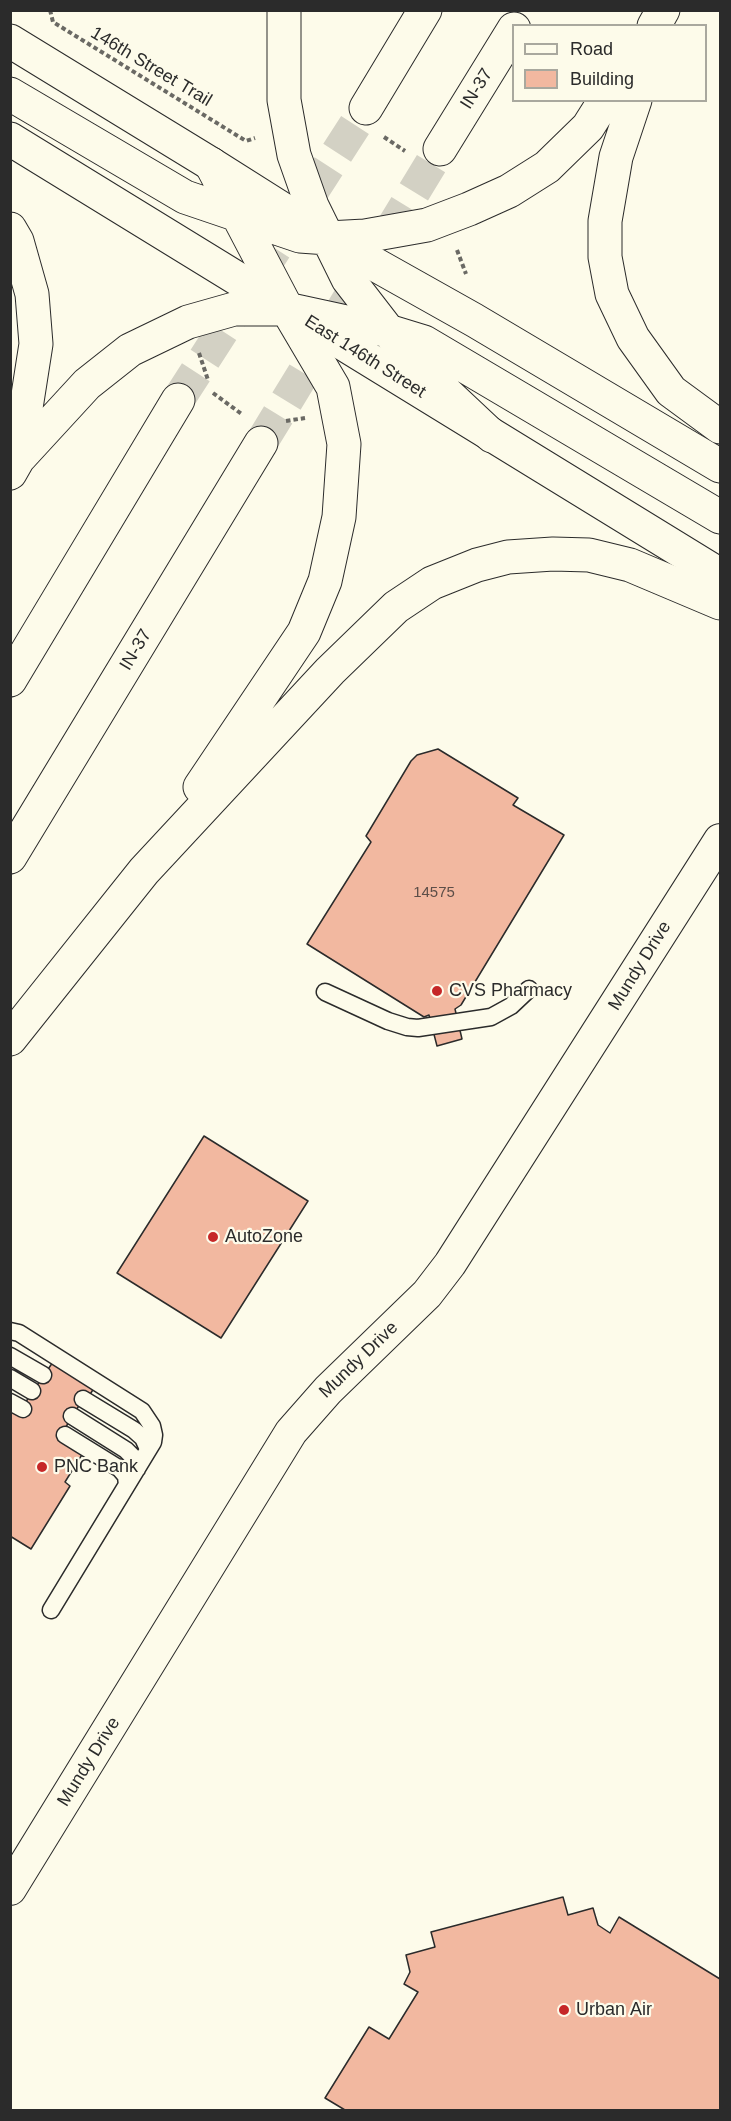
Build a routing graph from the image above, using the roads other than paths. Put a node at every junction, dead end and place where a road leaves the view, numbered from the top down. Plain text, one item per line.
1 (284, 10) edge
2 (426, 10) edge
3 (525, 10) edge
4 (663, 10) edge
5 (516, 24) edge
6 (655, 24) edge
7 (512, 30) edge
8 (10, 41) edge
9 (10, 94) edge
10 (604, 102) edge
11 (634, 102) edge
12 (372, 121) tunnel mouth
13 (10, 139) edge
14 (427, 152) tunnel mouth
15 (211, 164) junction
16 (239, 215) junction
17 (10, 230) edge
18 (328, 238) junction
19 (287, 309) junction
20 (388, 331) junction
21 (178, 400) tunnel mouth
22 (720, 427) edge
23 (264, 428) tunnel mouth
24 (492, 436) junction
25 (14, 466) edge
26 (720, 466) edge
27 (720, 517) edge
28 (720, 575) edge
29 (720, 603) edge
30 (10, 680) edge
31 (720, 840) edge
32 (10, 857) edge
33 (144, 871) junction
34 (529, 989) dead end
35 (326, 992) dead end
36 (10, 1039) edge
37 (10, 1331) edge
38 (10, 1356) edge
39 (43, 1375) dead end
40 (10, 1378) edge
41 (32, 1391) dead end
42 (83, 1399) dead end
43 (72, 1416) dead end
44 (66, 1435) dead end
45 (148, 1449) junction
46 (137, 1469) junction
47 (127, 1485) junction
48 (51, 1610) dead end
49 (10, 1889) edge

1 - 18 main road
2 - 12 main road
3 - 5 main road, IN-37
4 - 6 main road
7 - 14 main road, IN-37
8 - 15 main road
9 - 16 main road
10 - 18 main road
11 - 22 main road
13 - 19 main road, East 146th Street
15 - 16 main road
15 - 18 main road
16 - 18 main road
16 - 19 main road
17 - 25 main road
18 - 20 main road
18 - 26 main road
19 - 20 main road
19 - 24 main road, East 146th Street
19 - 25 main road
19 - 33 main road
20 - 24 main road
20 - 27 main road
21 - 30 main road
23 - 32 main road, IN-37
24 - 28 main road, East 146th Street
29 - 33 main road
31 - 49 street, Mundy Drive
33 - 36 main road
34 - 35 lane
37 - 45 lane
38 - 39 lane
40 - 41 lane
42 - 45 lane
43 - 46 lane
44 - 47 lane
45 - 46 lane
46 - 47 lane
47 - 48 lane

